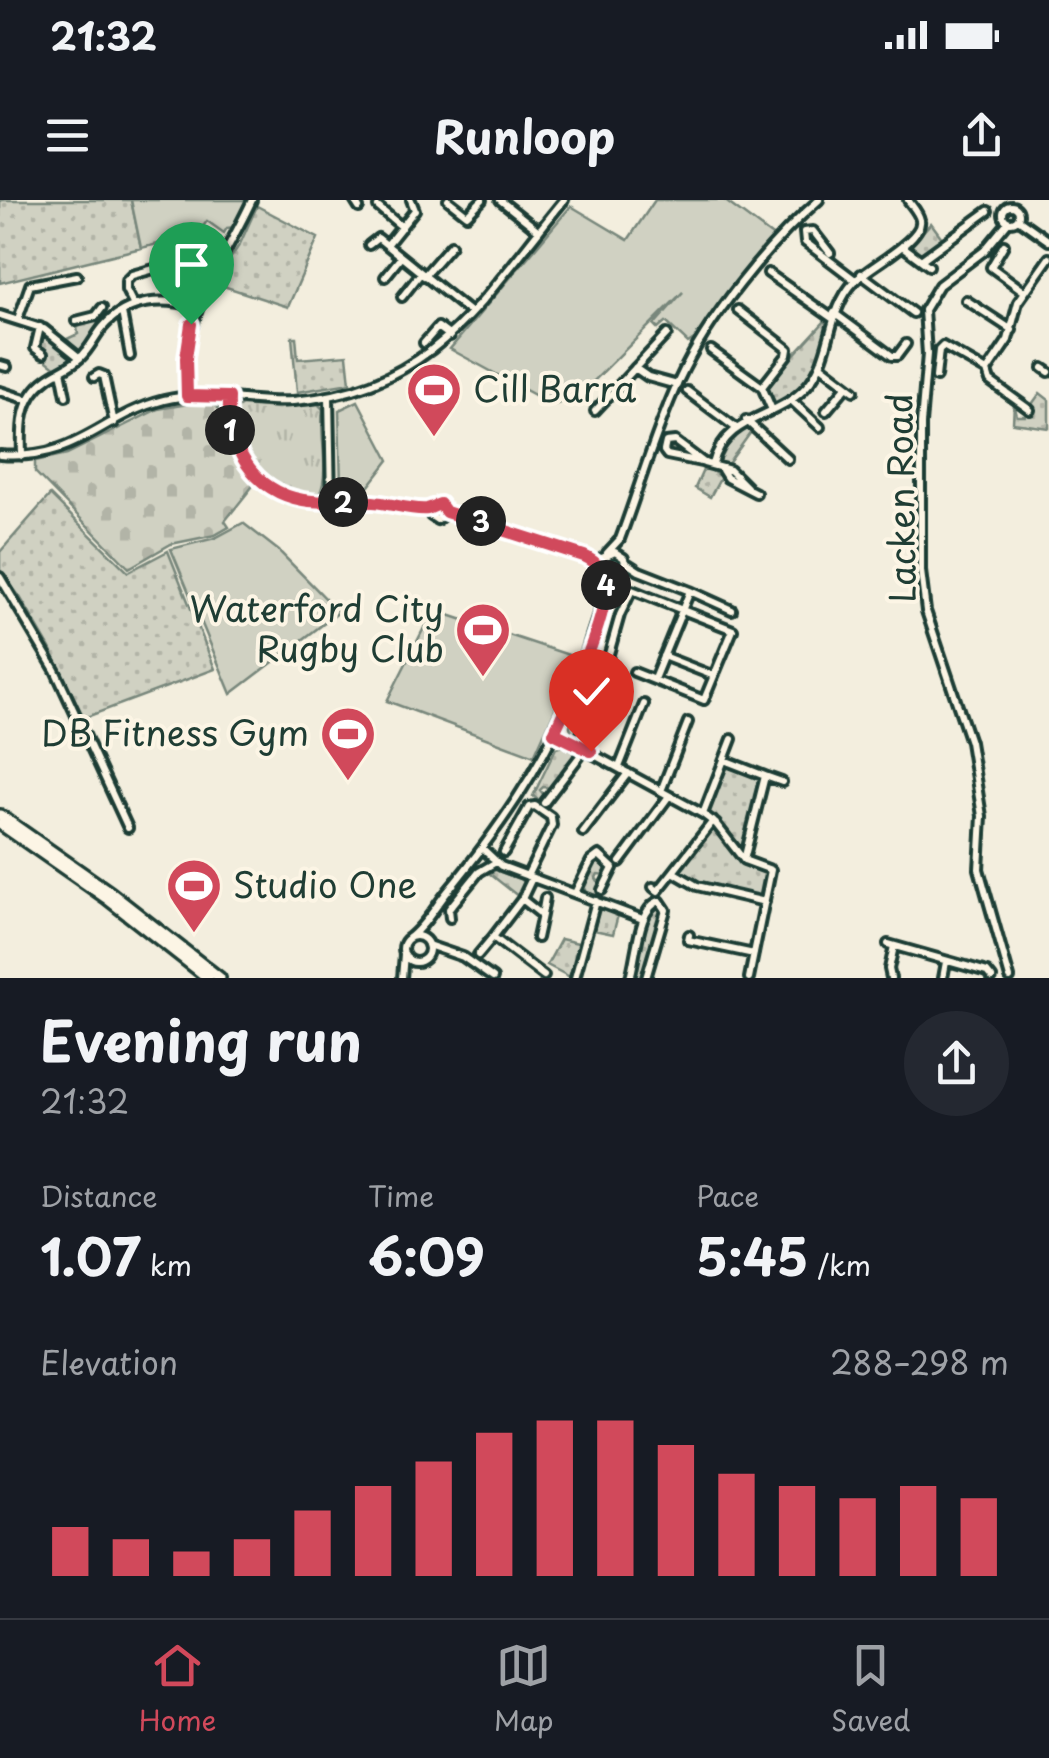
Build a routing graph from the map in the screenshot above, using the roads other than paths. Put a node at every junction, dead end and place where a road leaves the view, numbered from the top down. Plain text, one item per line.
1 (252, 200) edge
2 (411, 200) edge
3 (448, 200) edge
4 (482, 200) edge
5 (500, 200) edge
6 (564, 200) edge
7 (820, 200) edge
8 (908, 200) edge
9 (996, 201) edge
10 (378, 207) dead end
11 (1006, 208) junction
12 (988, 211) dead end
13 (1018, 219) junction
14 (1008, 222) junction
15 (402, 226) junction
16 (539, 231) junction
17 (1049, 241) edge
18 (450, 244) dead end
19 (369, 245) dead end
20 (387, 245) junction
21 (1004, 245) dead end
22 (167, 246) dead end
23 (902, 246) junction
24 (830, 253) dead end
25 (401, 257) junction
26 (1049, 258) edge
27 (921, 260) junction
28 (929, 266) dead end
29 (768, 273) dead end
30 (423, 274) junction
31 (77, 276) dead end
32 (858, 277) junction
33 (384, 278) dead end
34 (1024, 292) junction
35 (402, 297) dead end
36 (966, 300) dead end
37 (134, 306) junction
38 (196, 307) junction
39 (102, 308) dead end
40 (738, 310) dead end
41 (122, 312) junction
42 (471, 313) junction
43 (913, 313) dead end
44 (0, 315) edge
45 (96, 316) junction
46 (833, 316) junction
47 (18, 319) junction
48 (76, 321) dead end
49 (104, 325) junction
50 (40, 327) junction
51 (1012, 330) junction
52 (666, 334) dead end
53 (450, 336) junction
54 (424, 342) dead end
55 (711, 350) dead end
56 (905, 350) dead end
57 (43, 354) dead end
58 (130, 356) dead end
59 (80, 358) junction
60 (820, 365) junction
61 (635, 368) junction
62 (62, 370) junction
63 (986, 371) junction
64 (94, 377) dead end
65 (936, 377) dead end
66 (677, 384) junction
67 (762, 387) junction
68 (0, 391) edge
69 (687, 391) dead end
70 (66, 396) dead end
71 (187, 396) junction
72 (329, 396) junction
73 (229, 397) junction
74 (28, 400) junction
75 (791, 400) junction
76 (772, 410) junction
77 (1025, 410) dead end
78 (826, 411) dead end
79 (594, 412) dead end
80 (746, 420) junction
81 (114, 423) junction
82 (820, 426) dead end
83 (736, 428) junction
84 (0, 455) edge
85 (22, 456) junction
86 (788, 459) dead end
87 (710, 464) junction
88 (756, 493) dead end
89 (331, 502) junction
90 (622, 535) junction
91 (606, 554) junction
92 (584, 556) junction
93 (624, 560) junction
94 (601, 570) junction
95 (639, 571) junction
96 (622, 573) junction
97 (0, 578) edge
98 (690, 591) junction
99 (605, 593) junction
100 (682, 608) junction
101 (732, 610) dead end
102 (663, 656) junction
103 (594, 666) dead end
104 (605, 668) junction
105 (634, 672) dead end
106 (714, 676) junction
107 (654, 680) junction
108 (644, 704) dead end
109 (688, 722) dead end
110 (554, 733) junction
111 (732, 739) dead end
112 (577, 744) junction
113 (586, 748) junction
114 (724, 760) junction
115 (620, 767) junction
116 (628, 773) junction
117 (765, 776) junction
118 (782, 782) dead end
119 (661, 792) junction
120 (670, 796) junction
121 (544, 804) dead end
122 (703, 814) junction
123 (0, 815) edge
124 (713, 821) junction
125 (0, 824) edge
126 (128, 828) dead end
127 (583, 832) dead end
128 (483, 849) junction
129 (504, 852) dead end
130 (744, 860) junction
131 (496, 862) junction
132 (620, 862) dead end
133 (673, 872) junction
134 (529, 877) junction
135 (602, 883) dead end
136 (658, 891) dead end
137 (574, 893) junction
138 (545, 898) dead end
139 (522, 899) junction
140 (596, 901) junction
141 (766, 902) junction
142 (542, 915) junction
143 (450, 918) dead end
144 (640, 918) junction
145 (426, 921) junction
146 (493, 937) junction
147 (409, 938) junction
148 (536, 938) dead end
149 (688, 940) dead end
150 (427, 944) junction
151 (446, 951) junction
152 (403, 952) junction
153 (754, 954) junction
154 (478, 955) dead end
155 (422, 960) junction
156 (946, 962) junction
157 (544, 976) dead end
158 (208, 978) edge
159 (220, 978) edge
160 (402, 978) edge
161 (493, 978) edge
162 (574, 978) edge
163 (630, 978) edge
164 (646, 978) edge
165 (749, 978) edge
166 (891, 978) edge
167 (944, 978) edge
168 (992, 978) edge
169 (1010, 978) edge

1 - 38 street
2 - 15 street
3 - 4 street
5 - 16 street
6 - 16 street
7 - 66 street
8 - 23 street
9 - 11 street
10 - 15 street
11 - 13 street
11 - 14 street
12 - 27 street
13 - 14 street
13 - 17 street
14 - 169 street, Lacken Road
15 - 20 street
16 - 42 street
18 - 30 street
19 - 20 street
20 - 25 street
21 - 34 street
22 - 37 street
23 - 27 street
23 - 32 street
24 - 32 street
25 - 30 street
25 - 33 street
26 - 34 street
27 - 28 street
29 - 46 street
30 - 35 street
30 - 42 street
31 - 47 street
32 - 43 street
32 - 46 street
34 - 51 street
36 - 51 street
37 - 38 street
37 - 41 street
38 - 71 street
39 - 45 street
40 - 67 street
41 - 49 street
41 - 58 street
42 - 53 street
44 - 47 street
45 - 48 street
45 - 49 street
46 - 56 street
46 - 60 street
47 - 50 street
49 - 59 street
50 - 57 street
50 - 59 street
51 - 63 street
52 - 61 street
53 - 54 street
53 - 72 street
55 - 67 street
59 - 62 street
60 - 75 street
60 - 78 street
61 - 66 street
61 - 79 street
62 - 70 street
62 - 74 street
63 - 65 street
63 - 77 street
64 - 81 street
66 - 90 street
67 - 76 street
68 - 74 street
69 - 83 street
71 - 73 street
71 - 81 street
72 - 73 street
72 - 89 street
73 - 89 street
74 - 85 street
75 - 76 street
75 - 82 street
76 - 80 street
80 - 83 street
80 - 86 street
81 - 85 street
83 - 87 street
84 - 85 street
87 - 87 street
87 - 88 street
89 - 92 street
90 - 91 street
90 - 93 street
91 - 92 street
91 - 93 street
91 - 94 street
92 - 94 street
93 - 95 street
93 - 96 street
94 - 96 street
94 - 99 street
95 - 96 street
95 - 98 street
96 - 99 street
97 - 126 street
98 - 100 street
98 - 101 street
99 - 110 street
100 - 102 street
100 - 104 street
100 - 106 street
102 - 106 street
102 - 107 street
103 - 104 street
104 - 112 street
105 - 107 street
106 - 107 street
108 - 115 street
109 - 119 street
110 - 112 street
110 - 128 street
111 - 114 street
112 - 113 street
113 - 115 street
113 - 121 street
114 - 117 street
114 - 122 street
115 - 116 street
116 - 119 street
116 - 127 street
117 - 118 street
117 - 130 street
119 - 120 street
120 - 122 street
120 - 132 street
122 - 124 street
123 - 159 main road
124 - 130 street
124 - 133 street
125 - 158 main road
128 - 131 street
128 - 145 street
129 - 134 street
130 - 141 street
131 - 134 street
131 - 143 street
133 - 136 street
133 - 141 street
134 - 137 street
134 - 139 street
135 - 137 street
137 - 140 street
138 - 142 street
139 - 142 street
139 - 146 street
140 - 144 street
140 - 162 street
141 - 153 street
142 - 148 street
144 - 163 street
144 - 164 street
145 - 147 street
145 - 150 street
146 - 154 street
146 - 157 street
147 - 150 street
147 - 152 street
149 - 153 street
150 - 151 street
150 - 155 street
151 - 155 street
151 - 161 street
152 - 155 street
152 - 160 street
153 - 165 street
155 - 160 street
156 - 166 street
156 - 167 street
156 - 168 street

